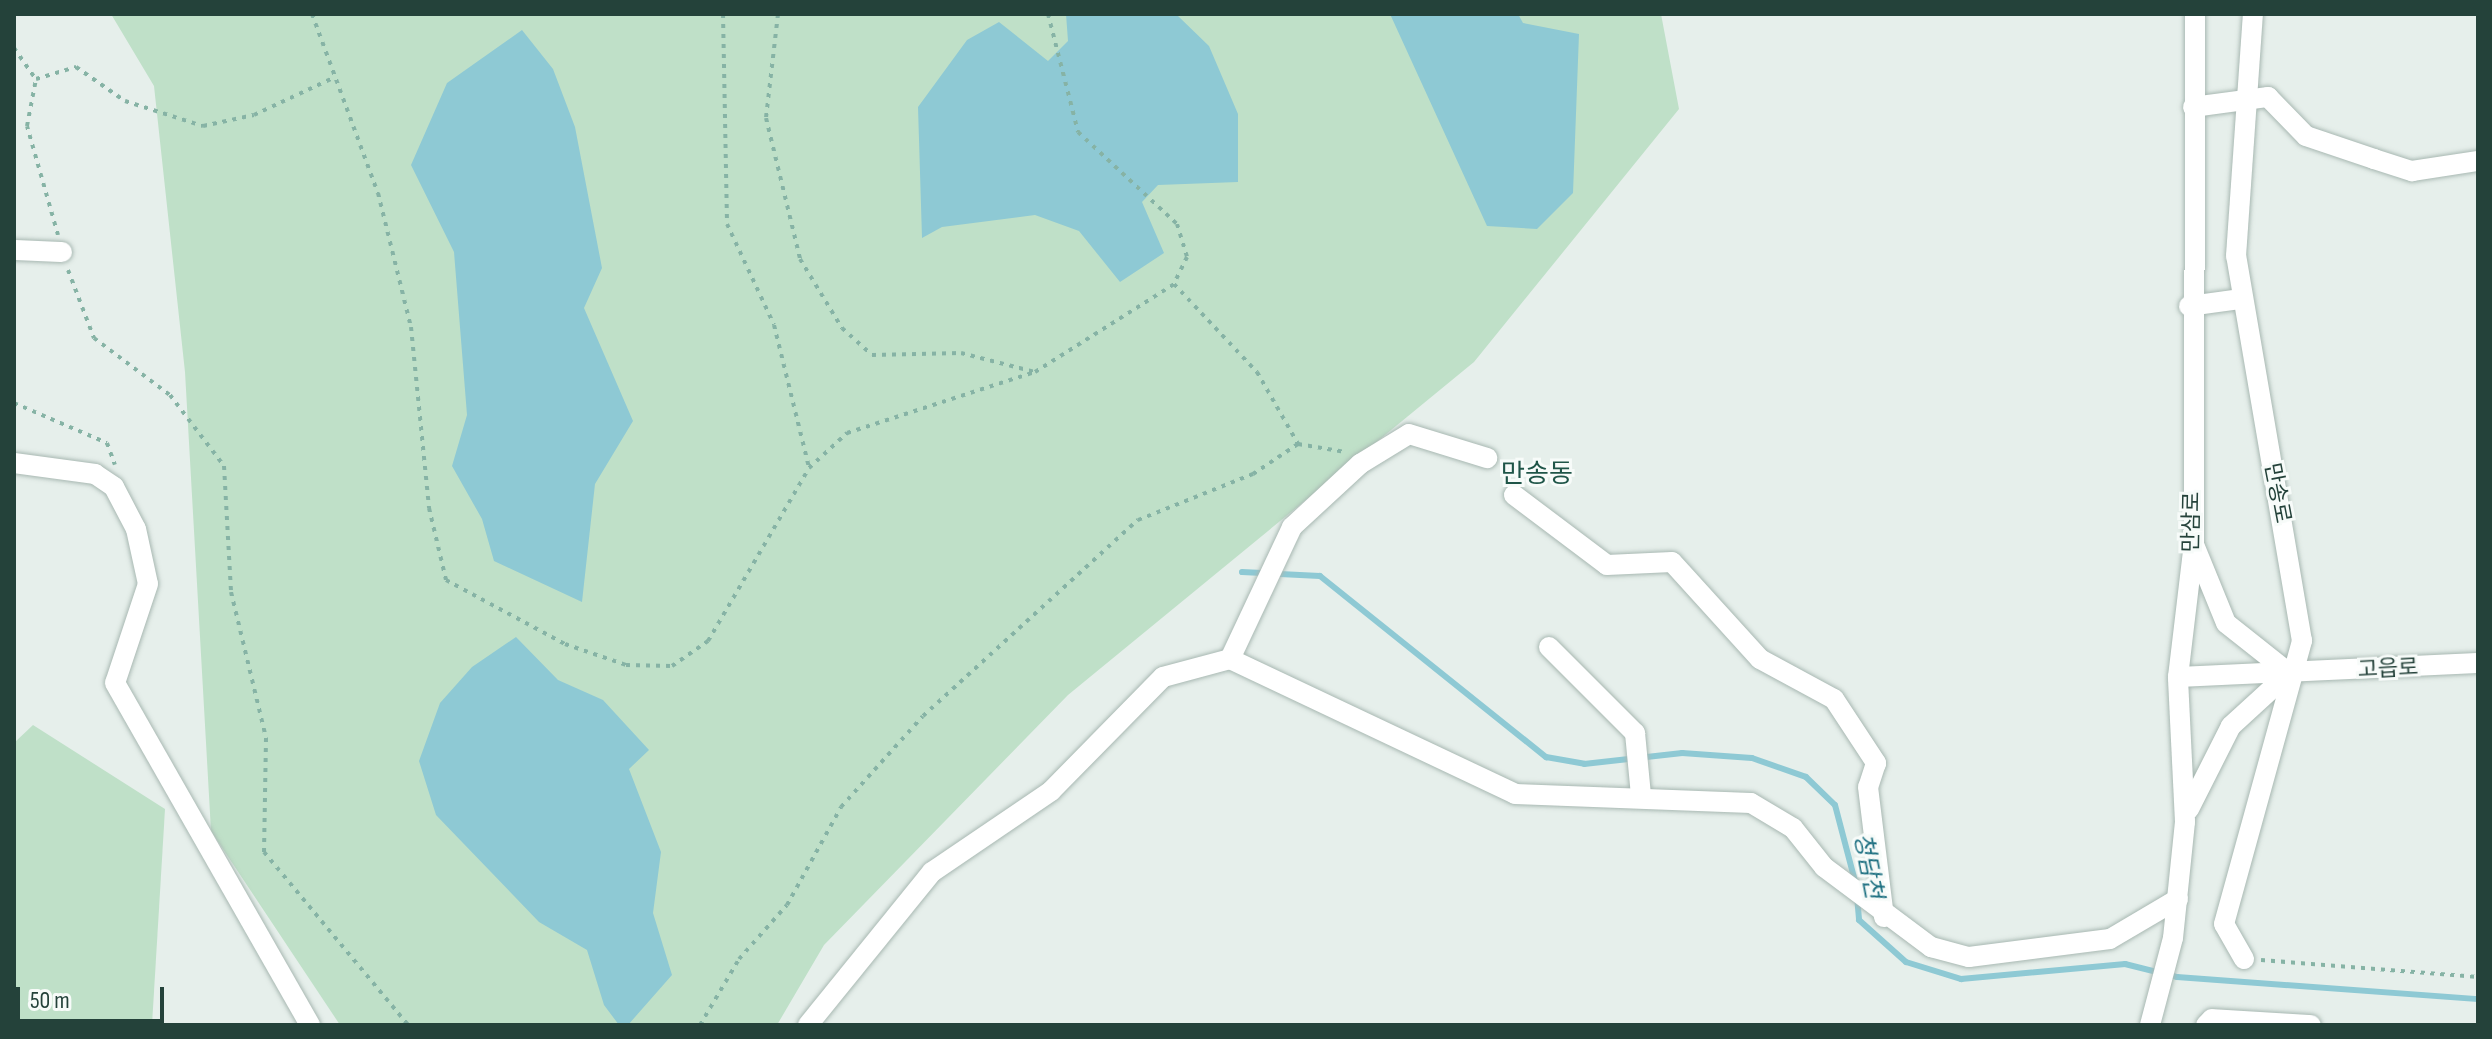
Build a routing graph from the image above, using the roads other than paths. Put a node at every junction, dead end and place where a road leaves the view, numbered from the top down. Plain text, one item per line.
1 (2195, 14) edge
2 (2253, 14) edge
3 (2245, 103) junction
4 (2193, 107) junction
5 (2478, 161) edge
6 (14, 250) edge
7 (62, 252) road end
8 (2241, 299) junction
9 (2189, 306) junction
10 (1487, 458) dead end
11 (14, 463) edge
12 (1514, 495) dead end
13 (2194, 543) junction
14 (1549, 647) dead end
15 (1230, 659) junction
16 (2478, 663) edge
17 (2294, 673) junction
18 (2178, 677) junction
19 (1641, 795) junction
20 (2185, 822) junction
21 (2178, 899) junction
22 (1877, 910) junction
23 (2244, 959) road end
24 (302, 1022) edge
25 (808, 1025) edge
26 (2150, 1025) edge
27 (2206, 1025) edge
28 (2311, 1025) edge

1 - 4 street, 만삼로
2 - 3 street, 만송로
3 - 4 street
3 - 5 street
3 - 8 street, 만송로
4 - 9 street, 만삼로
6 - 7 street
8 - 9 street
8 - 17 street, 만송로
9 - 13 street, 만삼로
10 - 15 street
11 - 24 street
12 - 22 street
13 - 17 street
13 - 18 street, 만삼로
14 - 19 street
15 - 19 street
15 - 25 street
16 - 17 street, 고읍로
17 - 18 street, 고읍로
17 - 20 street
17 - 23 street, 만송로
18 - 20 street, 만삼로
19 - 22 street
20 - 21 street, 만삼로
21 - 22 street
21 - 26 street, 만삼로
27 - 28 street

